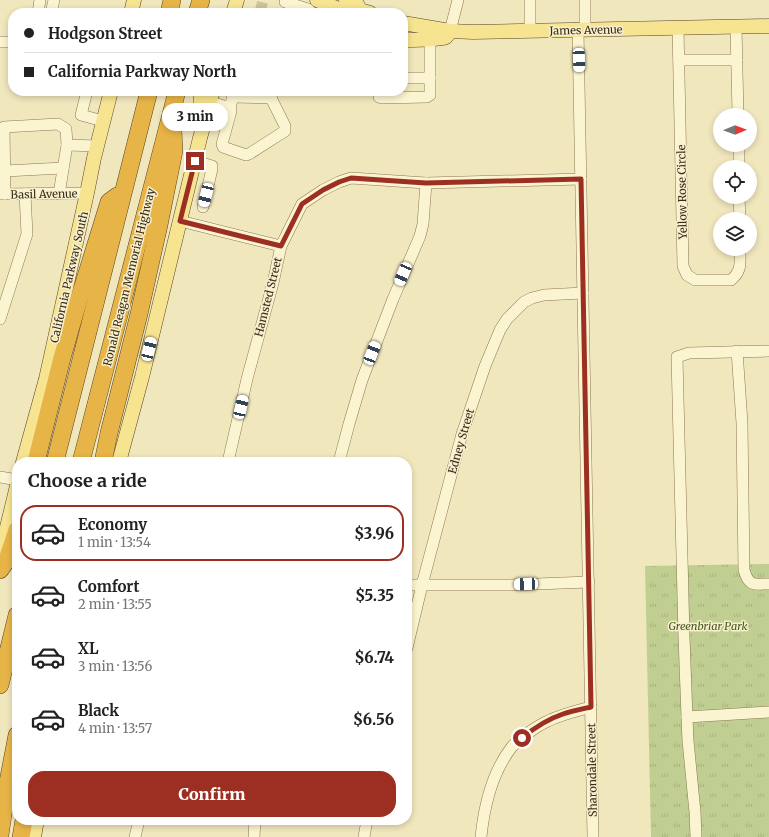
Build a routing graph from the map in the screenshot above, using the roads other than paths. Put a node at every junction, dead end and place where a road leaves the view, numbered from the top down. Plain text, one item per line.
1 (317, 0) edge
2 (346, 0) edge
3 (458, 0) edge
4 (530, 0) edge
5 (585, 0) edge
6 (285, 2) dead end
7 (305, 8) edge
8 (345, 8) edge
9 (358, 8) edge
10 (408, 24) edge
11 (769, 26) edge
12 (736, 27) junction
13 (678, 28) junction
14 (582, 30) junction
15 (450, 31) junction
16 (530, 31) junction
17 (430, 34) junction
18 (408, 39) edge
19 (679, 60) junction
20 (737, 60) junction
21 (408, 78) edge
22 (430, 78) junction
23 (86, 96) edge
24 (108, 96) edge
25 (176, 96) edge
26 (201, 96) edge
27 (212, 96) edge
28 (263, 96) edge
29 (273, 96) edge
30 (379, 96) edge
31 (147, 98) edge
32 (232, 99) edge
33 (738, 108) edge
34 (172, 112) junction
35 (103, 121) junction
36 (200, 138) junction
37 (67, 145) junction
38 (97, 146) junction
39 (195, 161) junction
40 (63, 168) junction
41 (5, 171) junction
42 (581, 179) junction
43 (426, 183) junction
44 (123, 190) junction
45 (88, 193) junction
46 (3, 194) edge
47 (25, 194) junction
48 (59, 194) junction
49 (203, 207) dead end
50 (180, 221) junction
51 (281, 246) junction
52 (740, 256) edge
53 (583, 293) junction
54 (0, 319) edge
55 (769, 351) edge
56 (737, 352) junction
57 (24, 457) edge
58 (37, 457) edge
59 (56, 457) edge
60 (82, 457) edge
61 (105, 457) edge
62 (120, 457) edge
63 (229, 457) edge
64 (340, 457) edge
65 (10, 480) edge
66 (12, 545) edge
67 (0, 556) edge
68 (0, 570) edge
69 (589, 582) junction
70 (769, 584) edge
71 (412, 585) edge
72 (422, 585) junction
73 (412, 627) edge
74 (12, 636) edge
75 (0, 685) edge
76 (591, 707) junction
77 (769, 712) edge
78 (687, 717) junction
79 (12, 761) edge
80 (23, 825) edge
81 (36, 825) edge
82 (138, 825) edge
83 (255, 825) edge
84 (366, 825) edge
85 (0, 835) edge
86 (22, 837) edge
87 (34, 837) edge
88 (135, 837) edge
89 (254, 837) edge
90 (364, 837) edge
91 (481, 837) edge
92 (593, 837) edge
93 (696, 837) edge

1 - 8 main road
2 - 9 main road
3 - 15 street
4 - 16 street
5 - 14 street, Sharondale Street
6 - 7 street
10 - 17 main road
11 - 12 main road, James Avenue
12 - 13 main road, James Avenue
12 - 20 street
13 - 14 main road, James Avenue
13 - 19 street, Yellow Rose Circle
14 - 16 main road, James Avenue
14 - 42 street, Sharondale Street
15 - 16 main road, James Avenue
15 - 17 main road
17 - 18 main road
17 - 22 street
19 - 20 street
19 - 52 street, Yellow Rose Circle
20 - 33 street
21 - 22 street
22 - 30 street
23 - 35 street
24 - 35 main road, California Parkway South
25 - 34 highway, Ronald Reagan Memorial Highway
26 - 36 main road
27 - 32 street
27 - 36 main road
28 - 32 street
29 - 32 street
31 - 44 highway
34 - 60 highway, Ronald Reagan Memorial Highway
34 - 61 highway
35 - 38 main road, California Parkway South
36 - 39 main road
37 - 38 street
37 - 40 street
37 - 41 street
38 - 45 main road, California Parkway South
39 - 49 street
39 - 50 main road
40 - 41 street
40 - 48 street
41 - 46 street
42 - 43 street, Hamsted Street
42 - 53 street, Sharondale Street
43 - 51 street, Hamsted Street
43 - 64 street
44 - 58 highway
44 - 59 highway
45 - 48 street, Basil Avenue
45 - 57 main road, California Parkway South
46 - 47 street, Basil Avenue
47 - 48 street, Basil Avenue
47 - 54 street
50 - 51 street
50 - 62 main road
51 - 63 street, Hamsted Street
53 - 69 street, Sharondale Street
53 - 72 street, Edney Street
55 - 56 street
56 - 70 street
56 - 78 street
65 - 67 main road
66 - 68 highway
69 - 72 street
69 - 76 street, Sharondale Street
71 - 72 street
72 - 73 street, Edney Street
74 - 75 highway
76 - 91 street
76 - 92 street, Sharondale Street
77 - 78 street
78 - 93 street
79 - 85 highway
80 - 86 highway
81 - 87 main road
82 - 88 street
83 - 89 street
84 - 90 street

